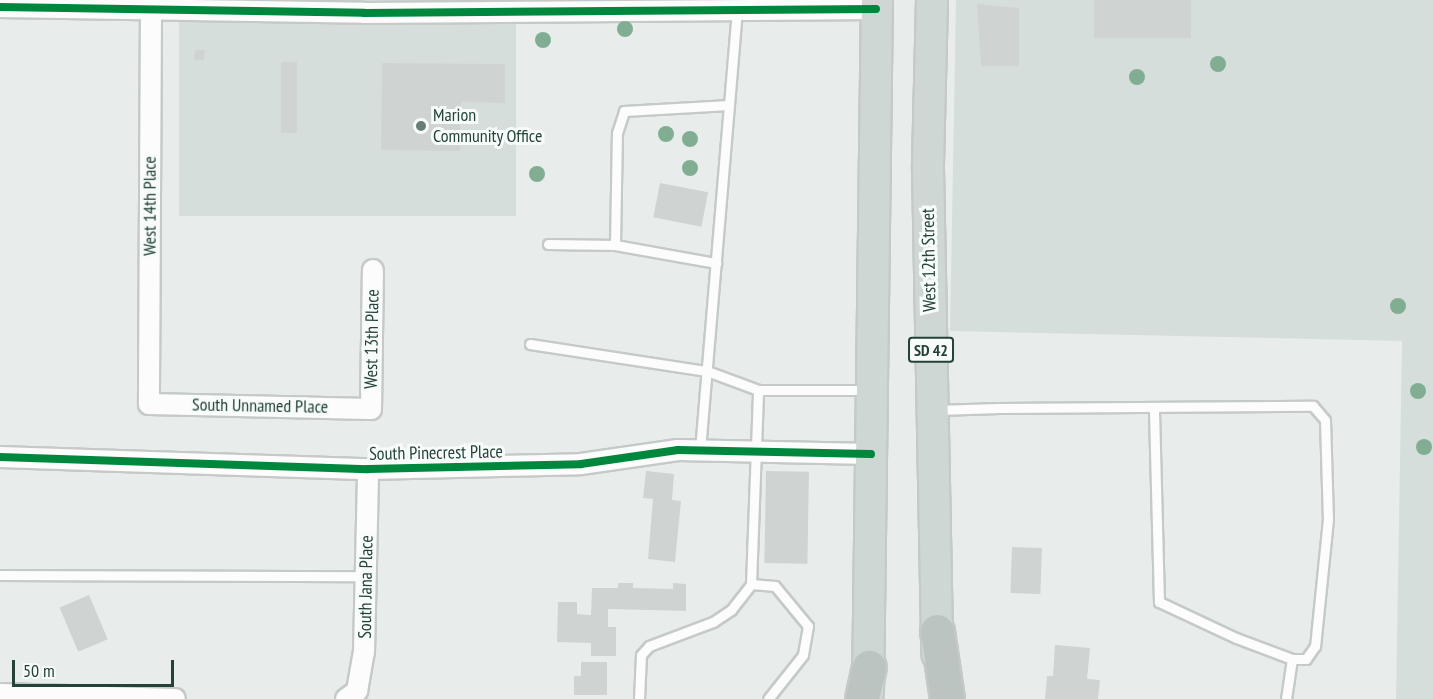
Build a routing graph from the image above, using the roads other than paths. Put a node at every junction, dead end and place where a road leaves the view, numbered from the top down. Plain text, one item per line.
1 (932, 0) edge
2 (109, 3) edge
3 (876, 4) edge
4 (655, 5) edge
5 (810, 5) edge
6 (563, 6) edge
7 (0, 7) edge
8 (364, 7) edge
9 (732, 7) edge
10 (151, 8) junction
11 (729, 105) junction
12 (548, 244) dead end
13 (615, 245) junction
14 (716, 263) junction
15 (373, 270) dead end
16 (530, 344) dead end
17 (706, 371) junction
18 (758, 390) junction
19 (870, 390) junction
20 (149, 404) joint
21 (1154, 407) junction
22 (371, 409) joint
23 (933, 410) junction
24 (700, 450) junction
25 (755, 451) junction
26 (871, 454) junction
27 (0, 457) edge
28 (368, 470) junction
29 (0, 575) edge
30 (366, 576) junction
31 (751, 584) junction
32 (937, 631) junction
33 (1292, 659) junction
34 (869, 667) junction
35 (0, 694) edge
36 (175, 699) edge
37 (346, 699) edge
38 (639, 699) edge
39 (768, 699) edge
40 (862, 699) edge
41 (868, 699) edge
42 (936, 699) edge
43 (947, 699) edge
44 (1286, 699) edge

1 - 23 main road, West 12th Street / SD 42
2 - 7 street
2 - 10 street
3 - 5 street
3 - 19 main road
4 - 6 street
4 - 9 street
5 - 9 street
6 - 8 street
8 - 10 street
9 - 11 lane
10 - 20 street, West 14th Place
11 - 13 lane
11 - 14 lane
12 - 13 lane
13 - 14 lane
14 - 17 lane
15 - 22 street, West 13th Place
16 - 17 lane
17 - 18 lane
17 - 24 lane
18 - 19 lane
18 - 25 lane
19 - 26 main road
20 - 22 street, South Unnamed Place
21 - 23 lane
21 - 33 lane
21 - 33 lane
23 - 32 main road, West 12th Street / SD 42
24 - 25 street, South Pinecrest Place
24 - 28 street, South Pinecrest Place
25 - 26 street, South Pinecrest Place
25 - 31 lane
26 - 34 main road
27 - 28 street, South Pinecrest Place
28 - 30 street, South Jana Place
29 - 30 lane
30 - 37 street, South Jana Place
31 - 38 lane
31 - 39 lane
32 - 42 main road, West 12th Street / SD 42
32 - 43 highway
33 - 44 lane
34 - 40 highway
34 - 41 main road
35 - 36 street

